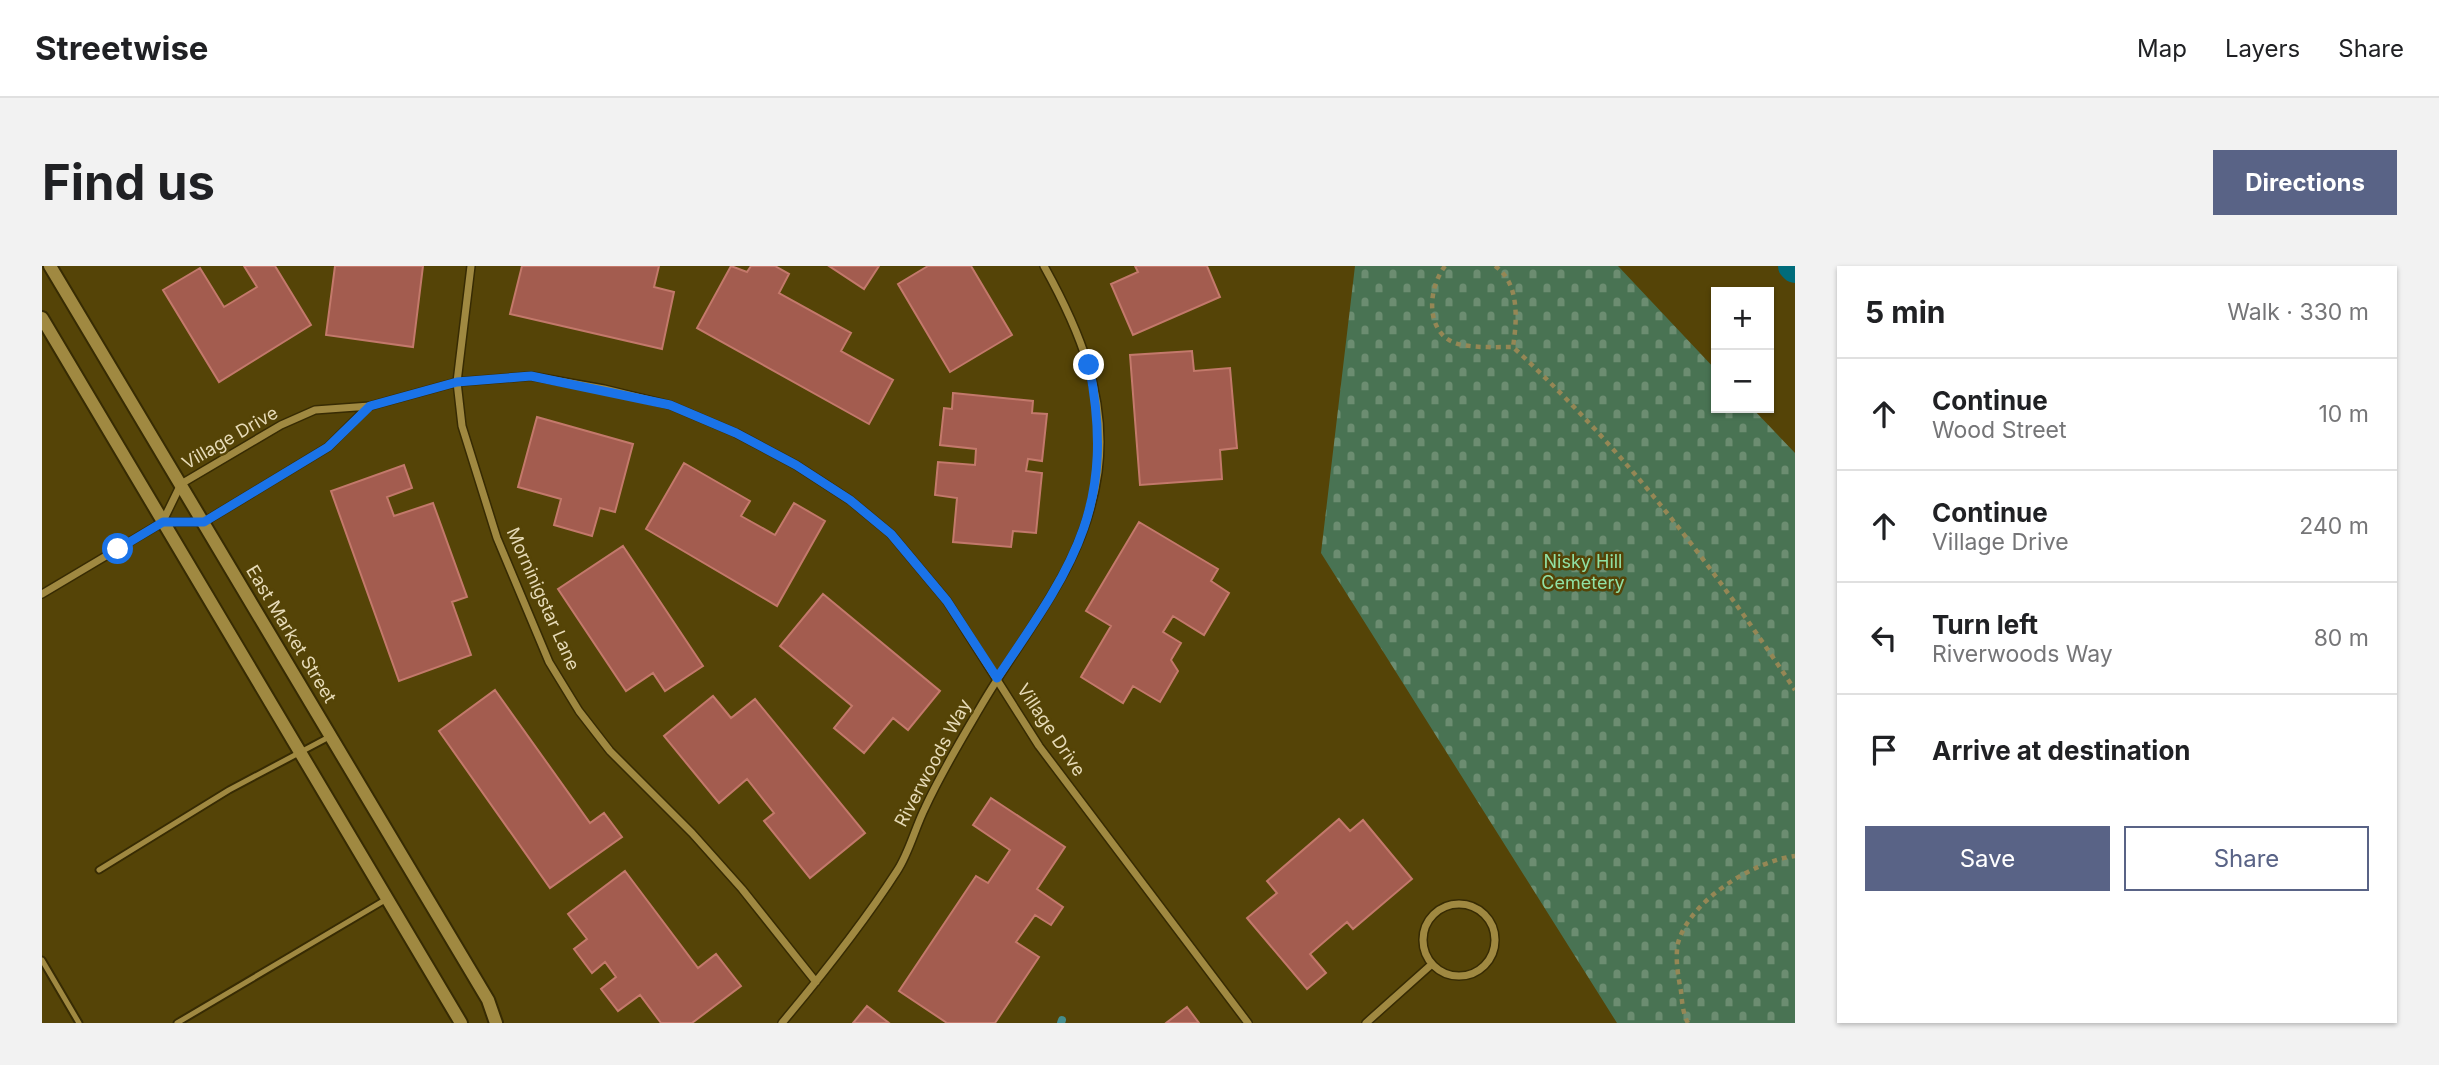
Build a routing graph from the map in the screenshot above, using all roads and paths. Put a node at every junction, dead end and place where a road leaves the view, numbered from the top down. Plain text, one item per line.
1 (50, 266) edge
2 (471, 266) edge
3 (1044, 266) edge
4 (1445, 266) edge
5 (1495, 266) edge
6 (42, 318) edge
7 (1513, 348) junction
8 (457, 382) junction
9 (370, 406) junction
10 (181, 484) junction
11 (163, 522) junction
12 (204, 522) junction
13 (42, 594) edge
14 (997, 678) junction
15 (1795, 690) edge
16 (331, 736) junction
17 (300, 753) junction
18 (1795, 856) edge
19 (99, 870) dead end
20 (387, 899) junction
21 (42, 960) edge
22 (1432, 964) junction
23 (816, 982) junction
24 (79, 1023) edge
25 (177, 1023) edge
26 (461, 1023) edge
27 (496, 1023) edge
28 (782, 1023) edge
29 (1248, 1023) edge
30 (1366, 1023) edge
31 (1688, 1023) edge

1 - 10 street, East Market Street
2 - 8 street, Morninigstar Lane
3 - 14 street, Riverwoods Way
4 - 7 path
5 - 7 path
6 - 11 street
7 - 15 path
8 - 9 street, Village Drive
8 - 14 street, Village Drive
8 - 23 street, Morninigstar Lane
9 - 10 street, Village Drive
9 - 12 street, Village Drive
10 - 11 street, Village Drive
10 - 12 street, East Market Street
11 - 12 street
11 - 13 street
11 - 17 street
12 - 16 street, East Market Street
14 - 23 street, Riverwoods Way
14 - 29 street, Village Drive
16 - 17 lane
16 - 27 street, East Market Street
17 - 19 lane
17 - 20 street
18 - 31 path
20 - 25 lane
20 - 26 street
21 - 24 lane
22 - 22 street
22 - 30 street
23 - 28 street, Riverwoods Way

